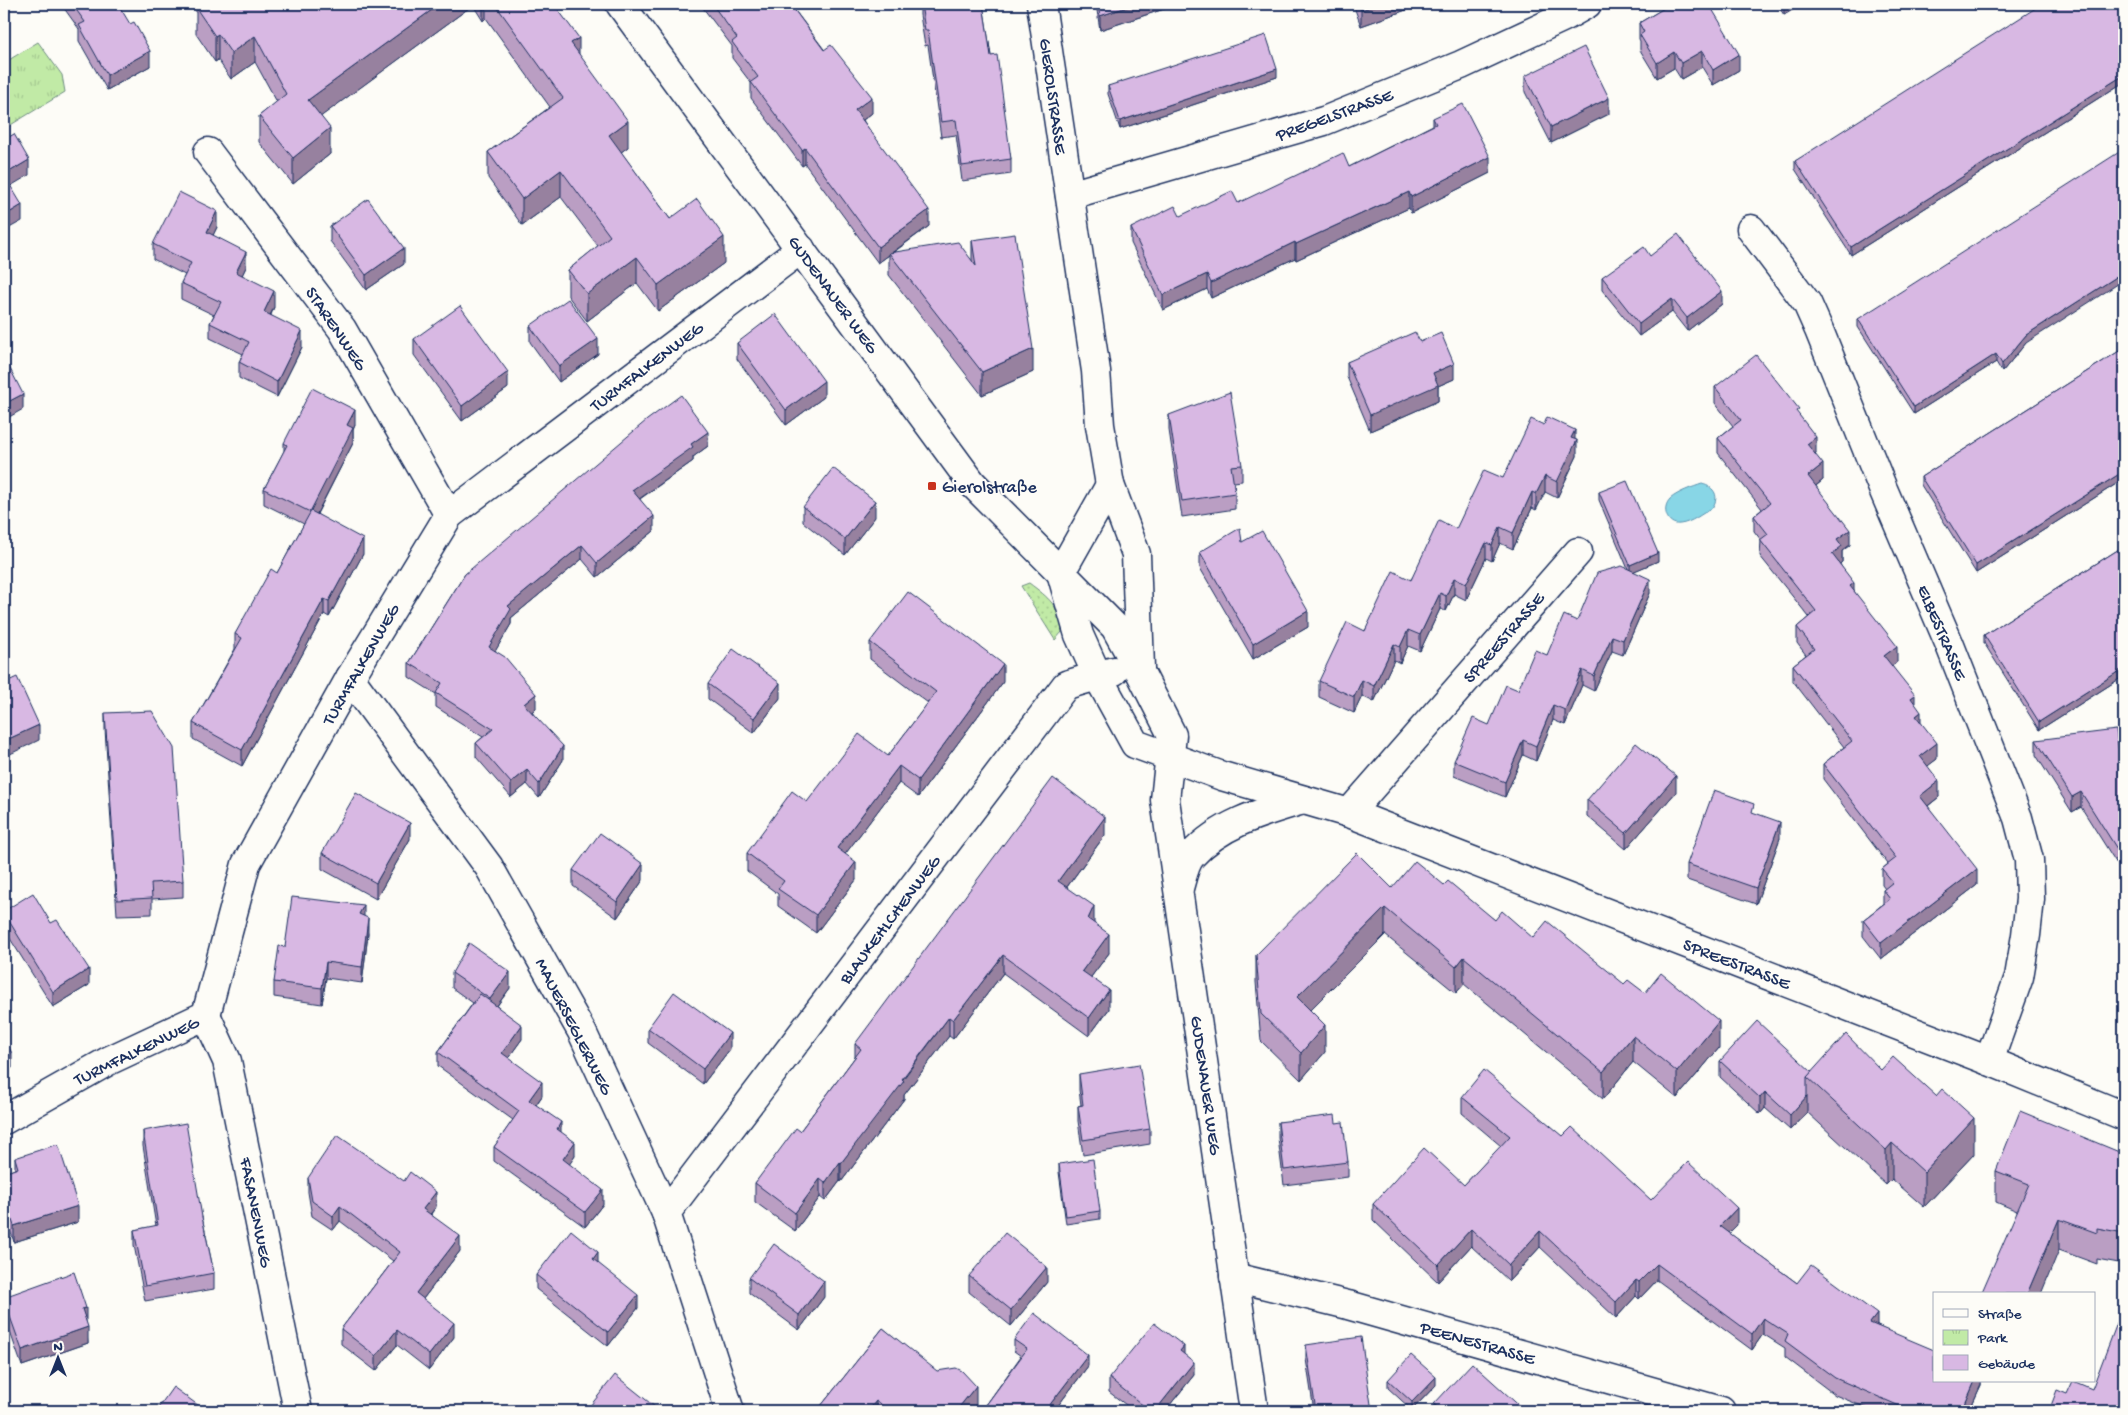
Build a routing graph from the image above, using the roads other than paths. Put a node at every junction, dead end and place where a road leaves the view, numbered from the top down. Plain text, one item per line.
1 (620, 4) edge
2 (1041, 4) edge
3 (1587, 4) edge
4 (208, 152) dead end
5 (1070, 195) junction
6 (1751, 228) dead end
7 (801, 249) junction
8 (1110, 485) junction
9 (449, 515) junction
10 (1578, 552) dead end
11 (1061, 572) junction
12 (1140, 672) junction
13 (1097, 674) junction
14 (350, 678) junction
15 (1170, 758) junction
16 (1303, 800) junction
17 (1349, 813) junction
18 (1178, 889) junction
19 (206, 1015) junction
20 (1989, 1060) junction
21 (2124, 1116) edge
22 (4, 1120) edge
23 (666, 1213) junction
24 (1234, 1277) junction
25 (298, 1411) edge
26 (730, 1411) edge
27 (1254, 1411) edge
28 (1721, 1411) edge

1 - 7 street, GUDENAUER WEG
2 - 5 street, GIEROLSTRASSE
3 - 5 street, PREGELSTRASSE
4 - 9 street, STARENWEG
5 - 8 street, GIEROLSTRASSE
6 - 20 street, ELBESTRASSE
7 - 9 street, TURMFALKENWEG
7 - 11 street, GUDENAUER WEG
8 - 11 street
8 - 12 street, GIEROLSTRASSE
9 - 14 street, TURMFALKENWEG
10 - 17 street, SPREESTRASSE
11 - 12 street, GUDENAUER WEG
11 - 13 street, GUDENAUER WEG
12 - 13 street, BLAUKEHLCHENWEG
12 - 15 street, GUDENAUER WEG
13 - 15 street, GUDENAUER WEG
13 - 23 street, BLAUKEHLCHENWEG
14 - 19 street, TURMFALKENWEG
14 - 23 street, MAUERSEGLERWEG
15 - 16 street, SPREESTRASSE
15 - 18 street, GUDENAUER WEG
16 - 17 street, SPREESTRASSE
16 - 18 street
17 - 20 street, SPREESTRASSE
18 - 24 street, GUDENAUER WEG
19 - 22 street, TURMFALKENWEG
19 - 25 street, FASANENWEG
20 - 21 street, SPREESTRASSE
23 - 26 street, MAUERSEGLERWEG
24 - 27 street, GUDENAUER WEG
24 - 28 street, PEENESTRASSE

